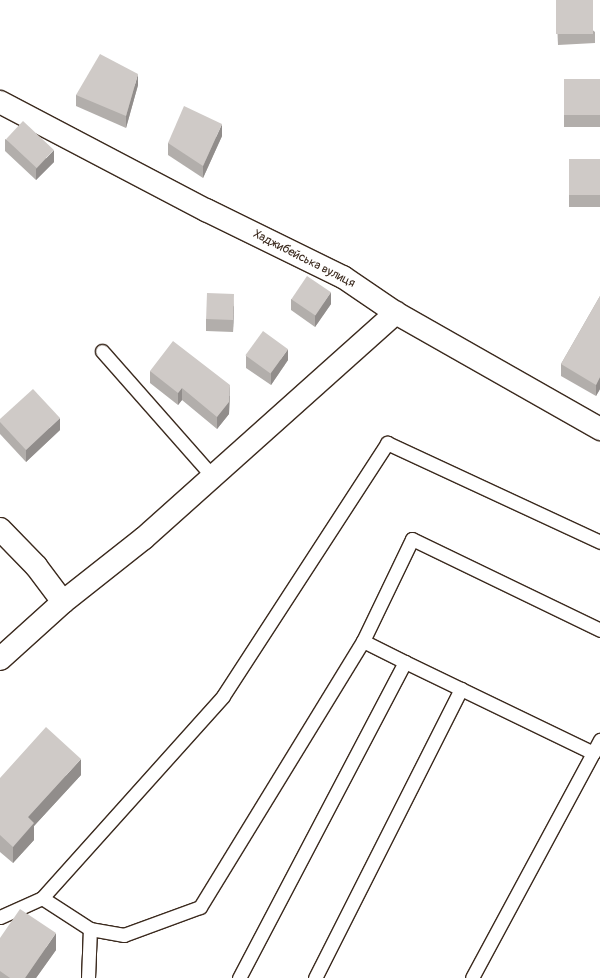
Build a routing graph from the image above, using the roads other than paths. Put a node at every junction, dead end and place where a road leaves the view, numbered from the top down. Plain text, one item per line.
1 (0, 102) edge
2 (396, 313) junction
3 (102, 351) dead end
4 (600, 429) edge
5 (213, 477) junction
6 (0, 529) edge
7 (600, 542) edge
8 (63, 602) junction
9 (600, 630) edge
10 (363, 641) junction
11 (0, 658) edge
12 (405, 662) junction
13 (461, 689) junction
14 (600, 740) edge
15 (593, 753) junction
16 (42, 898) junction
17 (0, 917) edge
18 (90, 928) junction
19 (88, 978) edge
20 (239, 978) edge
21 (315, 978) edge
22 (472, 978) edge

1 - 2 street, Хаджибейська вулиця
2 - 4 street, Хаджибейська вулиця
2 - 5 street
3 - 5 lane
5 - 8 street
6 - 8 street
7 - 16 lane
8 - 11 street
9 - 10 lane
10 - 12 lane
10 - 18 lane
12 - 13 lane
12 - 20 lane
13 - 15 lane
13 - 21 lane
14 - 15 lane
15 - 22 lane
16 - 17 lane
16 - 18 lane
18 - 19 lane

